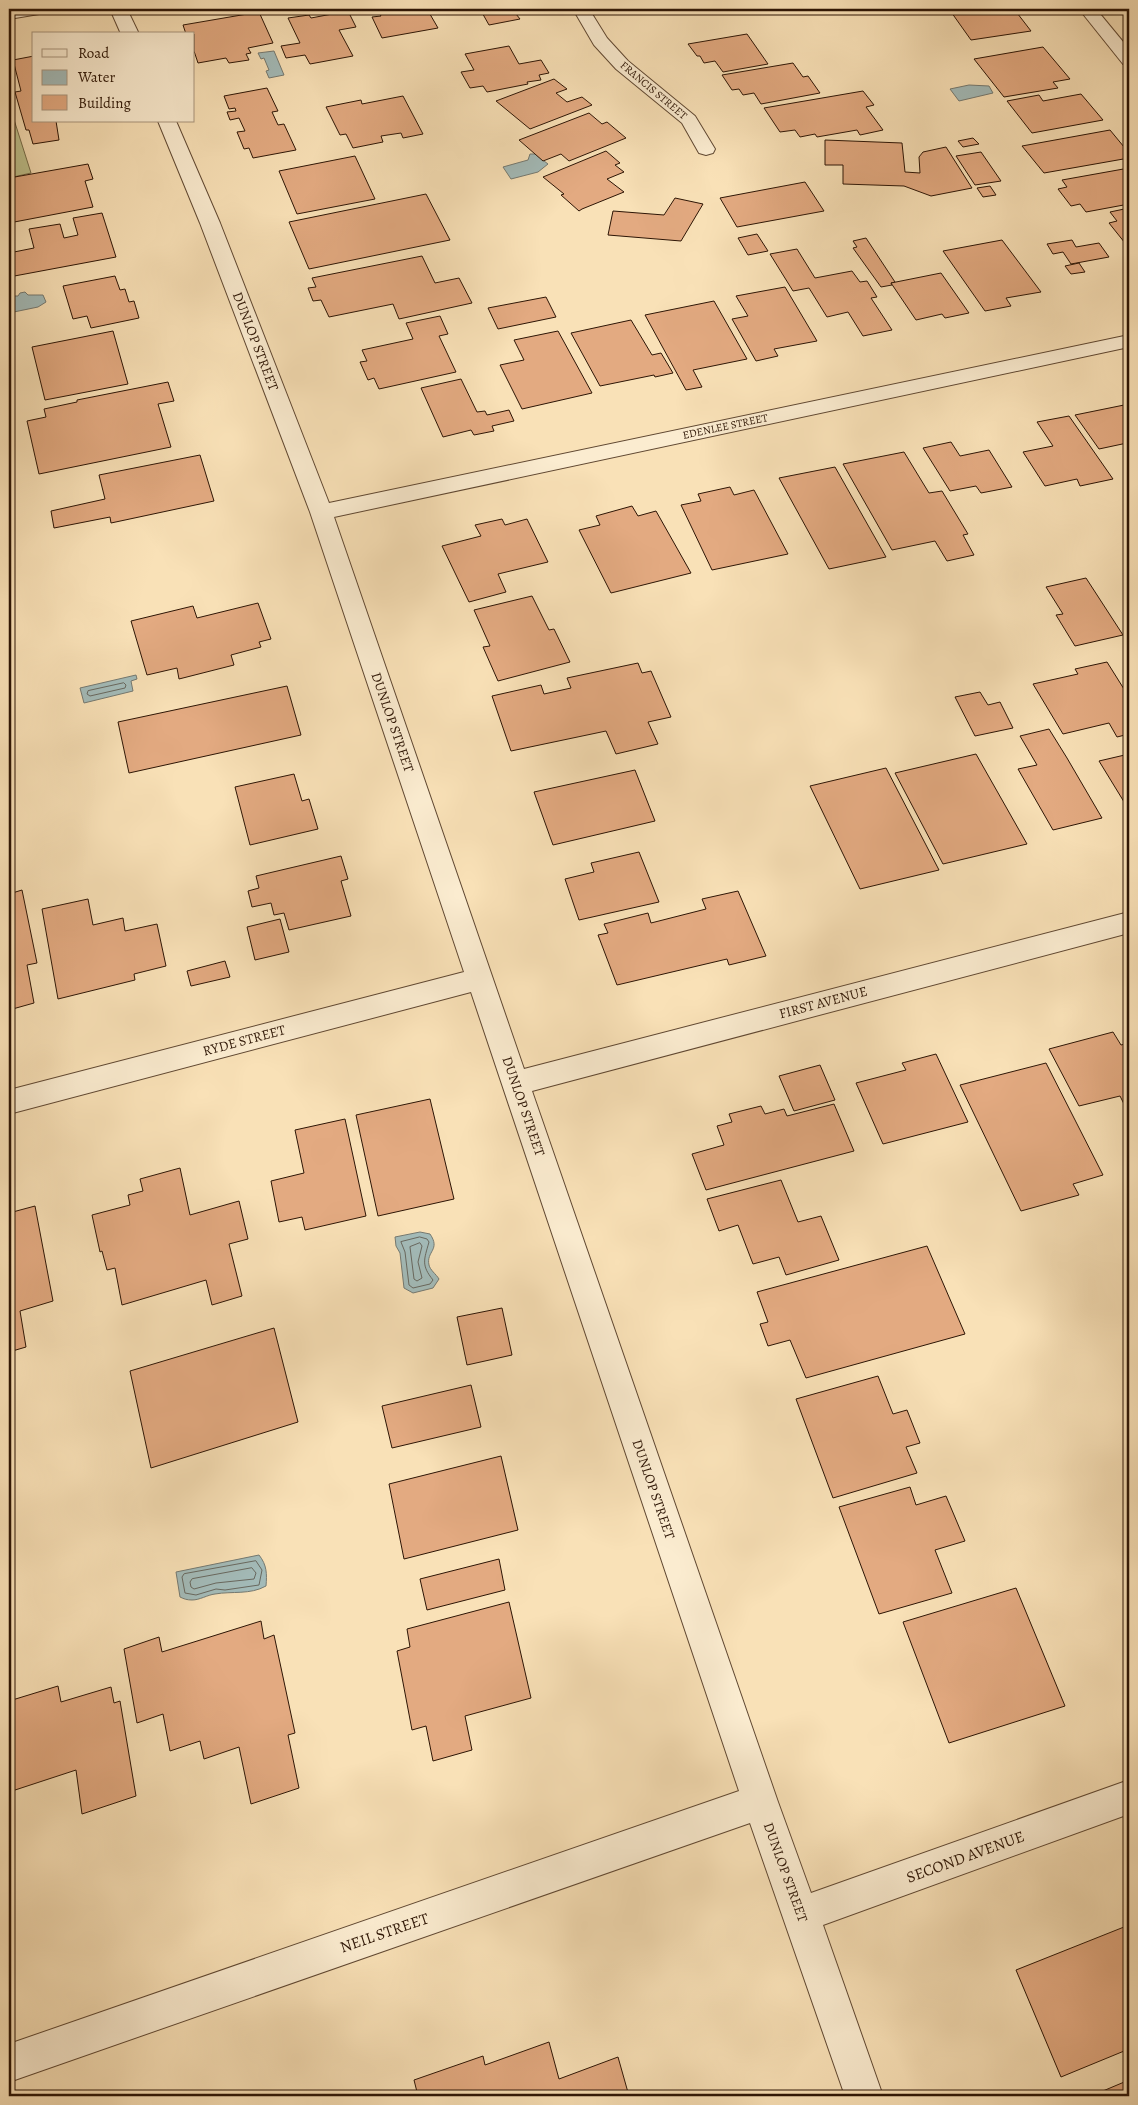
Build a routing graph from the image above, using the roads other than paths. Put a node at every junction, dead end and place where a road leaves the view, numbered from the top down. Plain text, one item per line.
1 (39, 9) edge
2 (119, 9) edge
3 (581, 9) edge
4 (1087, 9) edge
5 (9, 14) edge
6 (129, 32) edge
7 (1129, 60) edge
8 (167, 122) edge
9 (706, 149) dead end
10 (1129, 341) edge
11 (321, 512) junction
12 (1129, 922) edge
13 (480, 978) junction
14 (516, 1083) junction
15 (9, 1102) edge
16 (1129, 1797) edge
17 (760, 1802) junction
18 (801, 1915) junction
19 (9, 2064) edge
20 (864, 2096) edge

1 - 5 street
2 - 6 street
3 - 9 street, FRANCIS STREET
4 - 7 street
8 - 11 street, DUNLOP STREET
10 - 11 street, EDENLEE STREET
11 - 13 street, DUNLOP STREET
12 - 14 street, FIRST AVENUE
13 - 14 street, DUNLOP STREET
13 - 15 street, RYDE STREET
14 - 17 street, DUNLOP STREET
16 - 18 street, SECOND AVENUE
17 - 18 street, DUNLOP STREET
17 - 19 street, NEIL STREET
18 - 20 street, DUNLOP STREET

